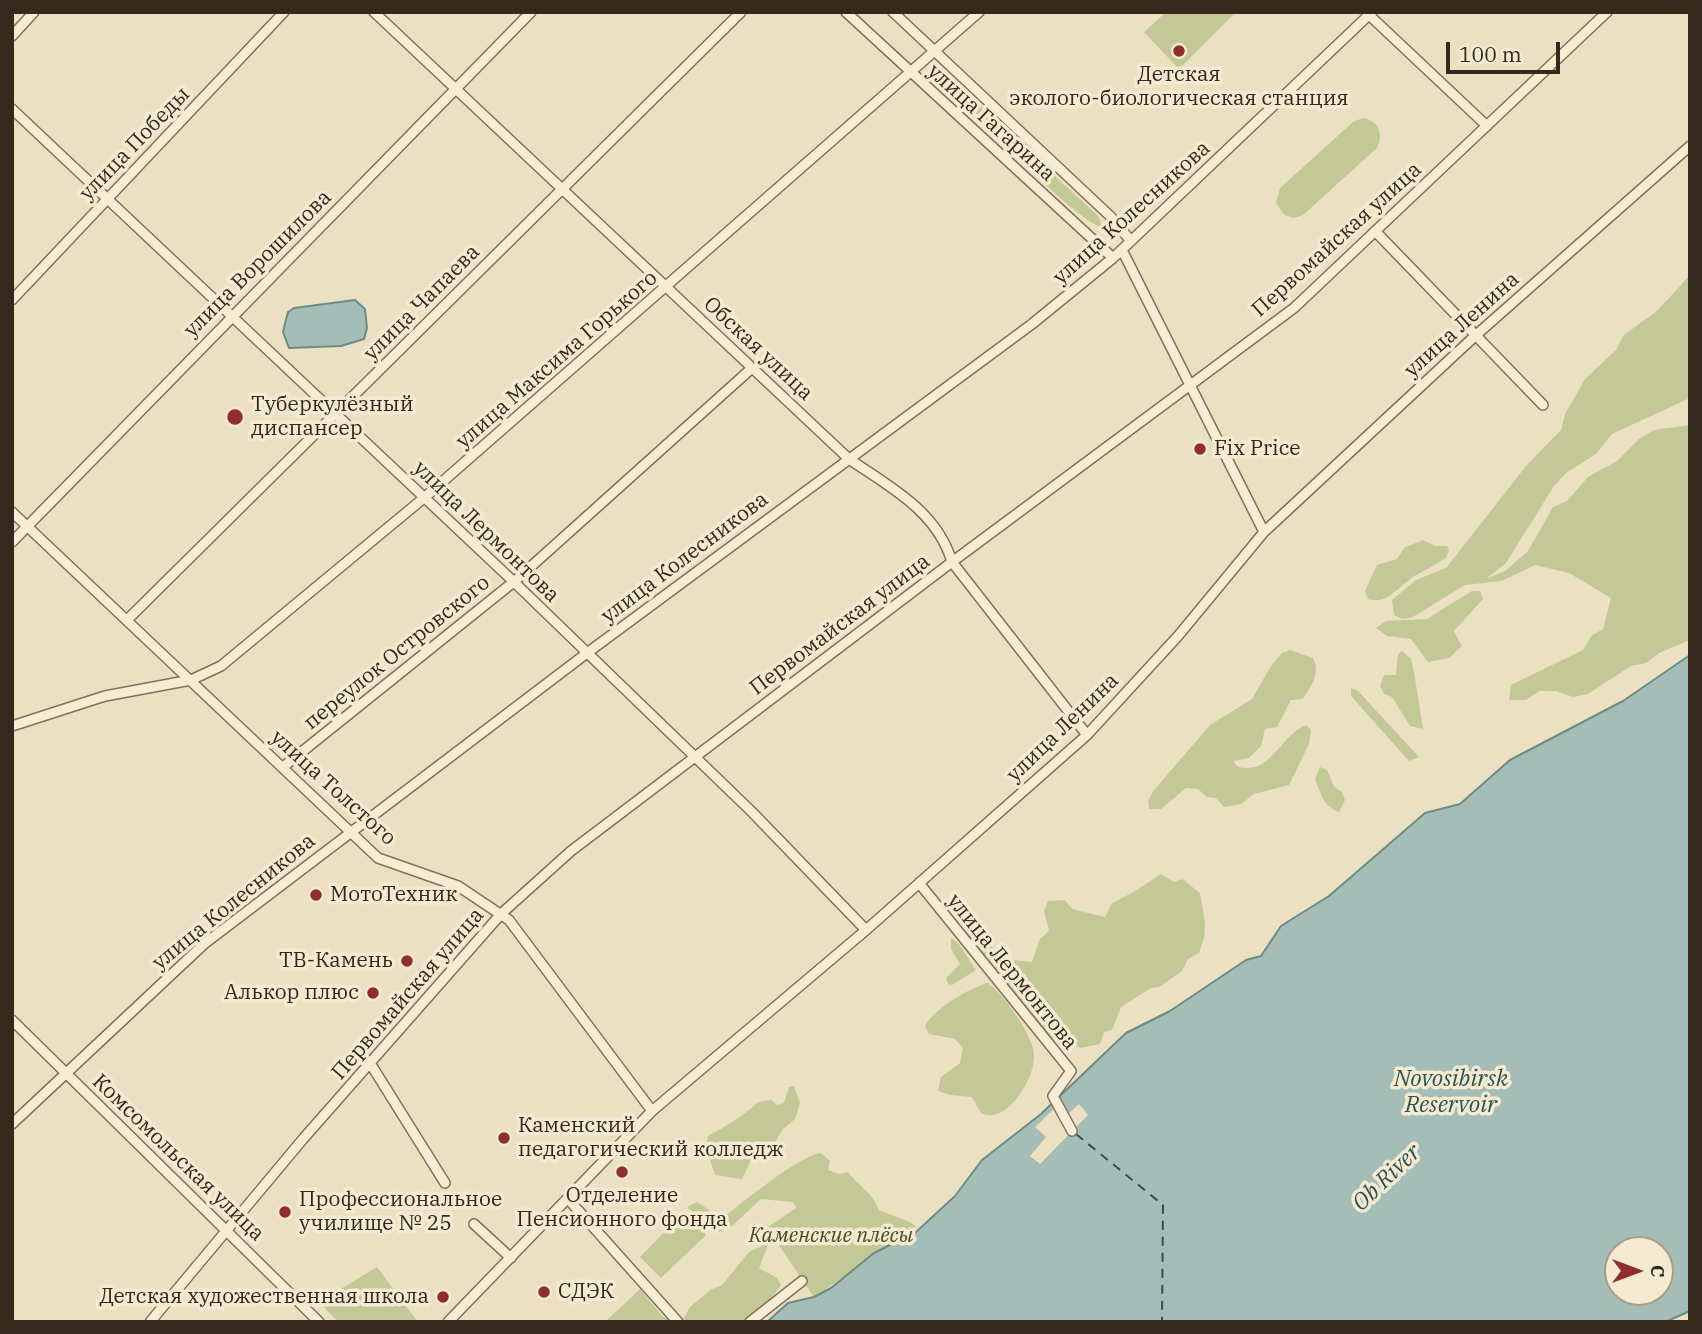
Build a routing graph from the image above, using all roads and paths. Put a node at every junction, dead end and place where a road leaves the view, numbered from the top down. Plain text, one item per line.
1 (34, 12) edge
2 (284, 12) edge
3 (374, 12) edge
4 (531, 12) edge
5 (741, 12) edge
6 (846, 12) edge
7 (892, 12) edge
8 (979, 12) edge
9 (1607, 12) edge
10 (1369, 13) edge
11 (12, 36) edge
12 (934, 53) junction
13 (911, 74) junction
14 (456, 88) junction
15 (12, 109) edge
16 (1487, 126) junction
17 (1690, 146) edge
18 (562, 189) junction
19 (107, 198) junction
20 (1376, 231) junction
21 (1131, 241) junction
22 (1122, 250) junction
23 (1113, 258) junction
24 (667, 288) junction
25 (12, 300) edge
26 (232, 315) junction
27 (1475, 336) junction
28 (752, 368) junction
29 (1189, 386) junction
30 (1543, 405) dead end
31 (336, 413) junction
32 (849, 458) junction
33 (425, 497) junction
34 (12, 512) edge
35 (28, 526) junction
36 (1264, 532) junction
37 (12, 542) edge
38 (951, 562) junction
39 (514, 582) junction
40 (128, 620) junction
41 (587, 653) junction
42 (191, 680) junction
43 (12, 726) edge
44 (1087, 735) junction
45 (694, 758) junction
46 (283, 768) junction
47 (350, 831) junction
48 (919, 883) junction
49 (501, 914) junction
50 (866, 930) junction
51 (12, 1020) edge
52 (370, 1063) junction
53 (67, 1073) junction
54 (652, 1111) junction
55 (12, 1124) edge
56 (1072, 1131) dead end
57 (445, 1183) dead end
58 (569, 1200) junction
59 (474, 1224) dead end
60 (229, 1230) junction
61 (511, 1258) junction
62 (802, 1281) dead end
63 (150, 1322) edge
64 (319, 1322) edge
65 (448, 1322) edge
66 (678, 1322) edge
67 (750, 1322) edge

1 - 11 street
2 - 19 street, улица Победы
3 - 14 street, Обская улица
4 - 14 street, улица Ворошилова
5 - 18 street, улица Чапаева
6 - 13 street, улица Гагарина
7 - 12 street, улица Гагарина
8 - 12 street, улица Максима Горького
9 - 16 street, Первомайская улица
10 - 16 street
10 - 21 street, улица Колесникова
12 - 13 street, улица Максима Горького
12 - 21 street, улица Гагарина
13 - 23 street, улица Гагарина
13 - 24 street, улица Максима Горького
14 - 18 street, Обская улица
14 - 26 street, улица Ворошилова
15 - 19 street, улица Лермонтова
16 - 20 street, Первомайская улица
17 - 27 street, улица Ленина
18 - 24 street, Обская улица
18 - 31 street, улица Чапаева
19 - 25 street, улица Победы
19 - 26 street, улица Лермонтова
20 - 27 street
20 - 29 street, Первомайская улица
21 - 22 street, улица Колесникова
22 - 23 street, улица Колесникова
22 - 29 street
23 - 32 street, улица Колесникова
24 - 28 street, Обская улица
24 - 33 street, улица Максима Горького
26 - 31 street, улица Лермонтова
26 - 35 street, улица Ворошилова
27 - 30 street
27 - 36 street, улица Ленина
28 - 32 street, Обская улица
28 - 39 street, переулок Островского
29 - 36 street
29 - 38 street, Первомайская улица
31 - 33 street, улица Лермонтова
31 - 40 street, улица Чапаева
32 - 38 street, Обская улица
32 - 41 street, улица Колесникова
33 - 39 street, улица Лермонтова
33 - 42 street, улица Максима Горького
34 - 35 street, улица Толстого
35 - 37 street, улица Ворошилова
35 - 40 street, улица Толстого
36 - 44 street, улица Ленина
38 - 44 street, Обская улица
38 - 45 street, Первомайская улица
39 - 41 street, улица Лермонтова
39 - 46 street, переулок Островского
40 - 42 street, улица Толстого
41 - 45 street, улица Лермонтова
41 - 47 street, улица Колесникова
42 - 43 street, улица Максима Горького
42 - 46 street, улица Толстого
44 - 48 street, улица Ленина
45 - 49 street, Первомайская улица
45 - 50 street, улица Лермонтова
46 - 47 street, улица Толстого
47 - 49 street, улица Толстого
47 - 53 street, улица Колесникова
48 - 50 street, улица Ленина
48 - 56 street, улица Лермонтова
49 - 52 street, Первомайская улица
49 - 54 street, улица Толстого
50 - 54 street, улица Ленина
51 - 53 street, Комсомольская улица
52 - 57 street
52 - 60 street, Первомайская улица
53 - 55 street, улица Колесникова
53 - 60 street, Комсомольская улица
54 - 58 street, улица Ленина
58 - 61 street, улица Ленина
58 - 66 street
59 - 61 street
60 - 63 street, Первомайская улица
60 - 64 street, Комсомольская улица
61 - 65 street, улица Ленина
62 - 67 street

